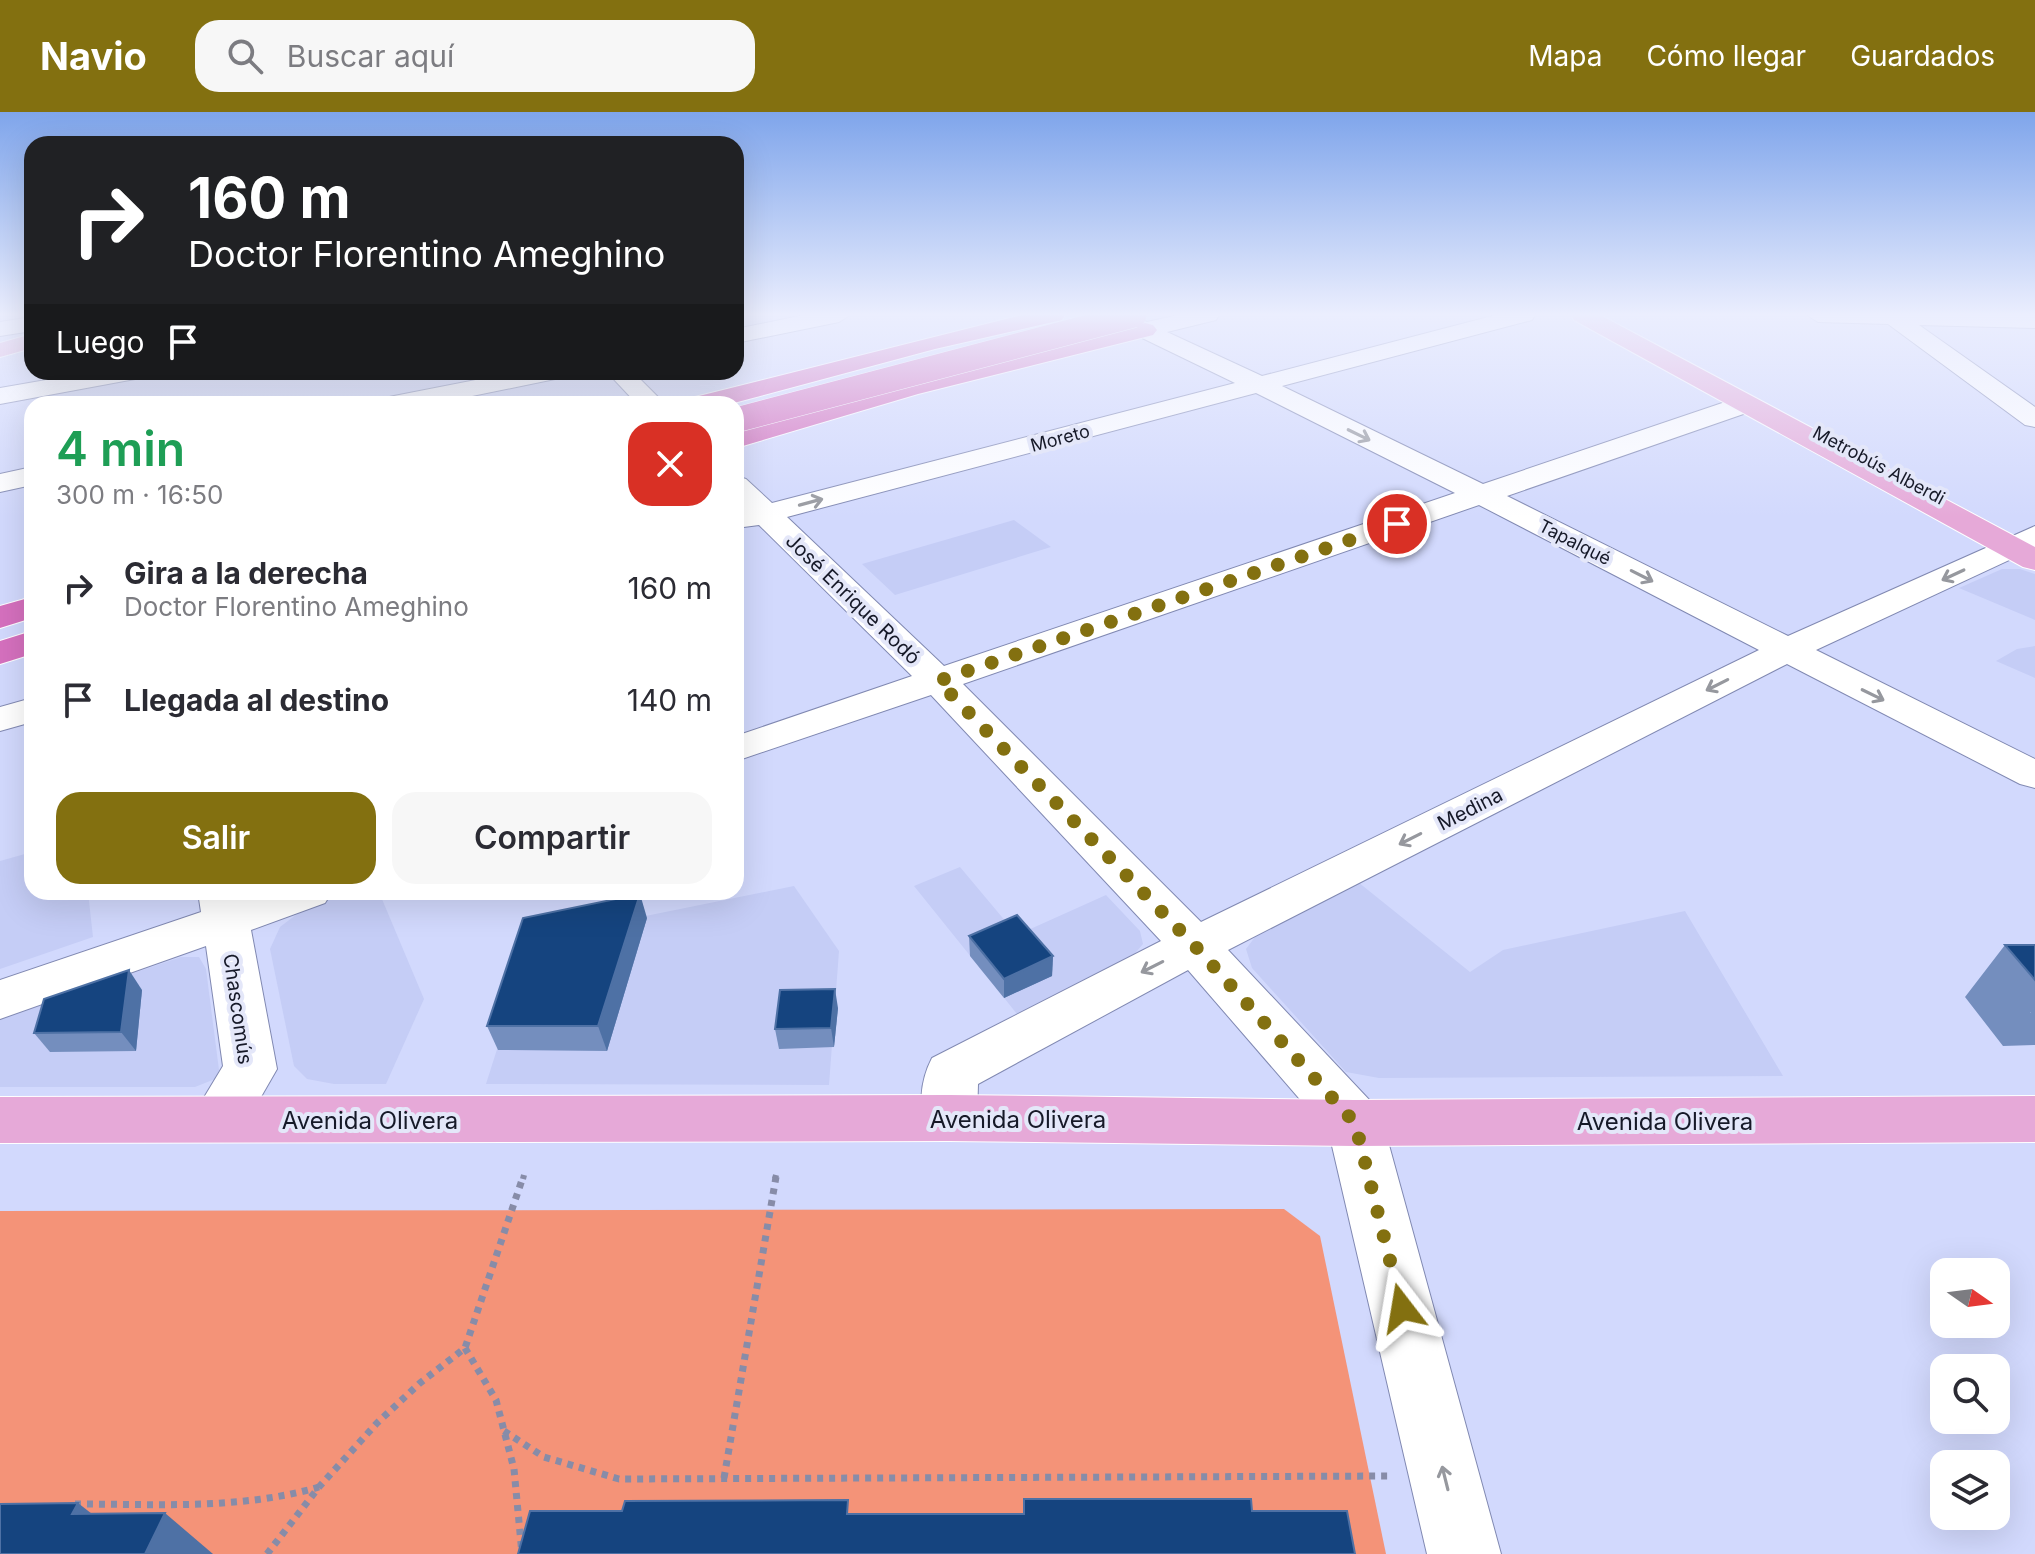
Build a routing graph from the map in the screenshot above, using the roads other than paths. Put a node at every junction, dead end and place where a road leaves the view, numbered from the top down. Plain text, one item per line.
1 (72, 382) edge
2 (503, 382) edge
3 (746, 382) edge
4 (782, 382) edge
5 (893, 382) edge
6 (932, 382) edge
7 (1251, 382) edge
8 (1272, 382) edge
9 (1706, 382) edge
10 (1723, 382) edge
11 (1735, 382) edge
12 (1984, 382) edge
13 (1258, 386) junction
14 (0, 396) edge
15 (434, 396) edge
16 (705, 396) edge
17 (730, 396) edge
18 (1746, 404) junction
19 (744, 418) edge
20 (2035, 419) edge
21 (744, 438) edge
22 (24, 478) edge
23 (0, 483) edge
24 (1483, 494) junction
25 (751, 518) edge
26 (2029, 545) edge
27 (24, 610) edge
28 (0, 617) edge
29 (24, 645) edge
30 (1785, 651) junction
31 (0, 653) edge
32 (938, 681) junction
33 (24, 712) edge
34 (0, 719) edge
35 (744, 746) edge
36 (2035, 775) edge
37 (260, 900) edge
38 (223, 906) edge
39 (1195, 946) junction
40 (0, 1000) edge
41 (949, 1118) junction
42 (219, 1119) junction
43 (2035, 1119) edge
44 (0, 1120) edge
45 (1355, 1123) junction
46 (1464, 1554) edge

1 - 14 street
2 - 15 street
3 - 16 highway
4 - 17 highway
5 - 19 highway, bridge
6 - 21 highway
7 - 13 street, Tapalqué
8 - 13 street, Moreto
9 - 18 main road
10 - 26 street, Metrobús Alberdi
11 - 26 main road
12 - 20 street
13 -> 24 street, Tapalqué
25 -> 13 street, Moreto
18 - 24 street
18 - 26 main road
22 - 23 street
24 -> 30 street, Tapalqué
24 - 32 street
25 - 32 street, José Enrique Rodó
26 -> 30 street, Medina
27 - 28 highway
29 - 31 highway
30 -> 36 street, Tapalqué
30 -> 39 street, Medina
32 - 35 street
32 - 39 street, José Enrique Rodó
33 - 34 street
37 - 38 street
38 - 40 street
38 - 42 street, Chascomús
39 -> 41 street, Medina
39 - 45 street, José Enrique Rodó
41 - 42 main road, Avenida Olivera
41 - 45 main road, Avenida Olivera
42 - 44 main road, Avenida Olivera
43 - 45 main road, Avenida Olivera
46 -> 45 street, José Enrique Rodó

